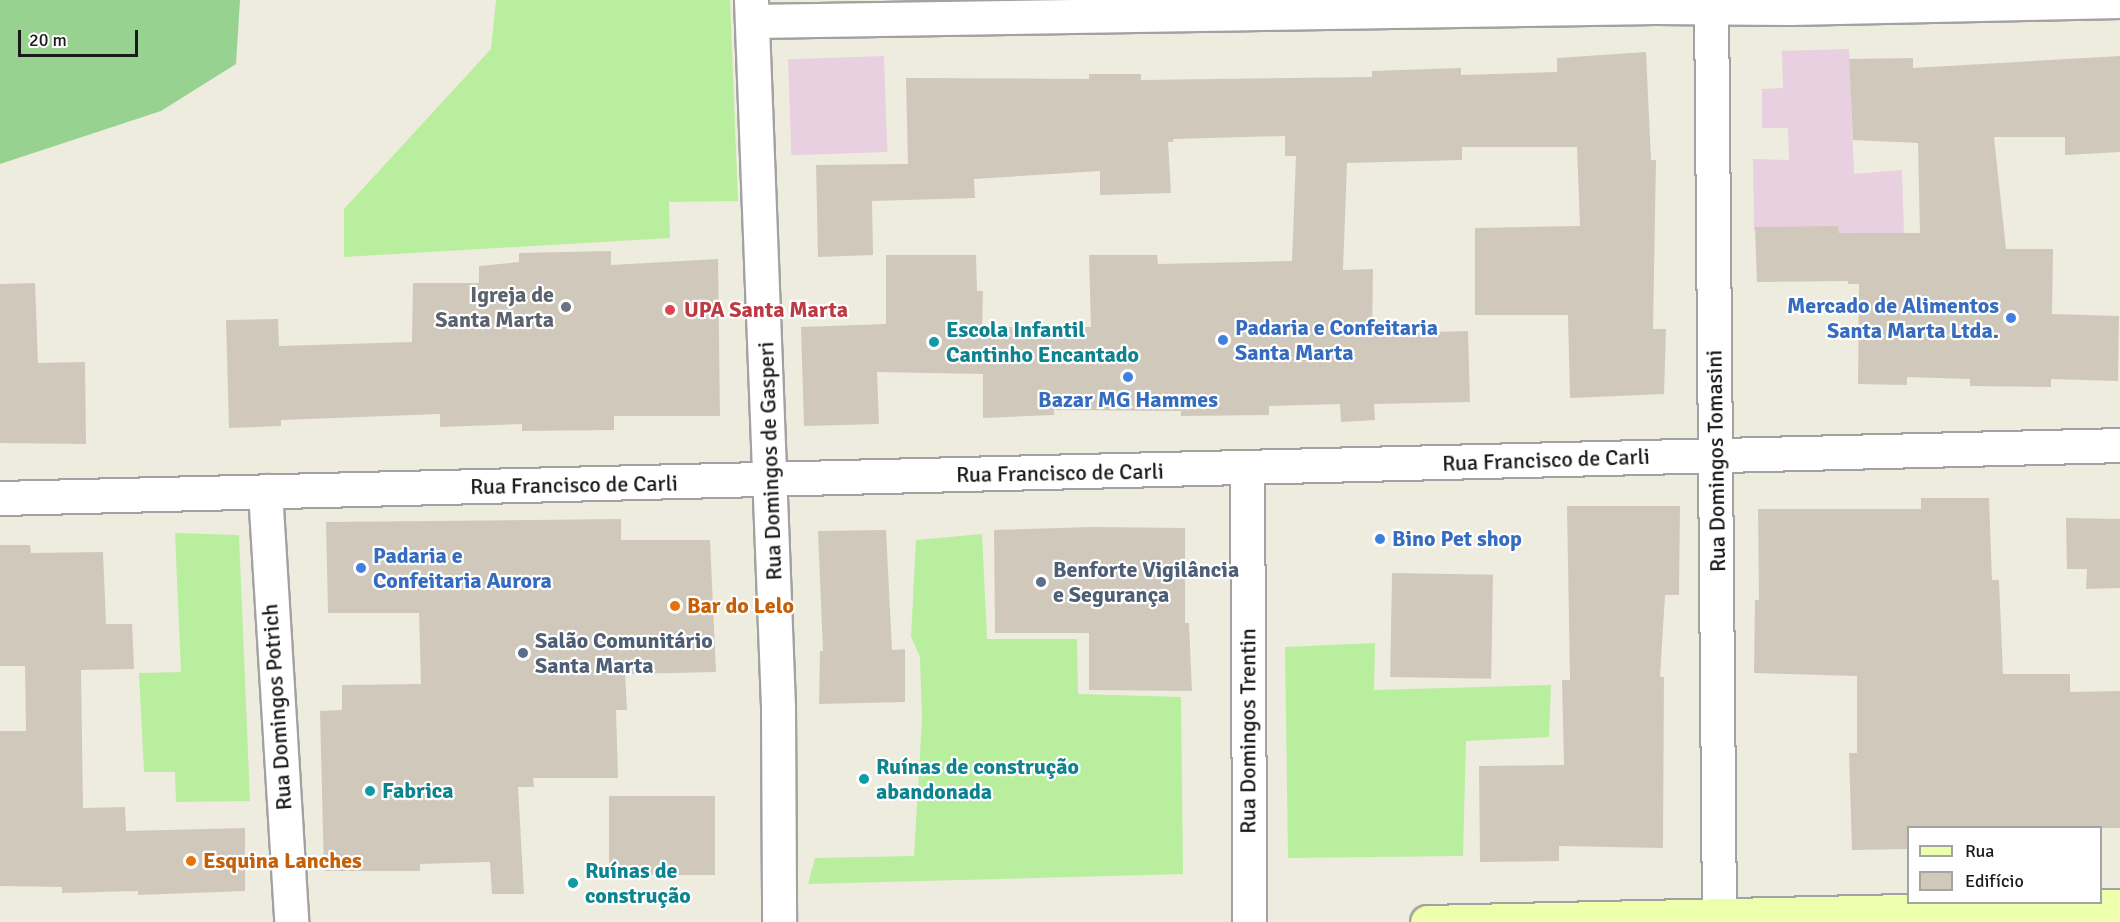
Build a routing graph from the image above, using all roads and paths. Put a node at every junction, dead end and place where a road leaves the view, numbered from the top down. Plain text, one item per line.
1 (2120, 1) edge
2 (1712, 4) edge
3 (752, 11) edge
4 (2120, 445) edge
5 (1715, 456) junction
6 (1247, 468) junction
7 (771, 480) junction
8 (265, 491) junction
9 (0, 498) edge
10 (2120, 906) edge
11 (1719, 919) edge
12 (291, 922) edge
13 (779, 922) edge
14 (1248, 922) edge
15 (1427, 922) edge

1 - 2 street
2 - 3 street
2 - 5 street, Rua Domingos Tomasini
3 - 7 street, Rua Domingos de Gasperi
4 - 5 street, Rua Francisco de Carli
5 - 6 street, Rua Francisco de Carli
5 - 11 street, Rua Domingos Tomasini
6 - 7 street, Rua Francisco de Carli
6 - 14 street, Rua Domingos Trentin
7 - 8 street, Rua Francisco de Carli
7 - 13 street, Rua Domingos de Gasperi
8 - 9 street, Rua Francisco de Carli
8 - 12 street, Rua Domingos Potrich
10 - 11 main road
11 - 15 main road

